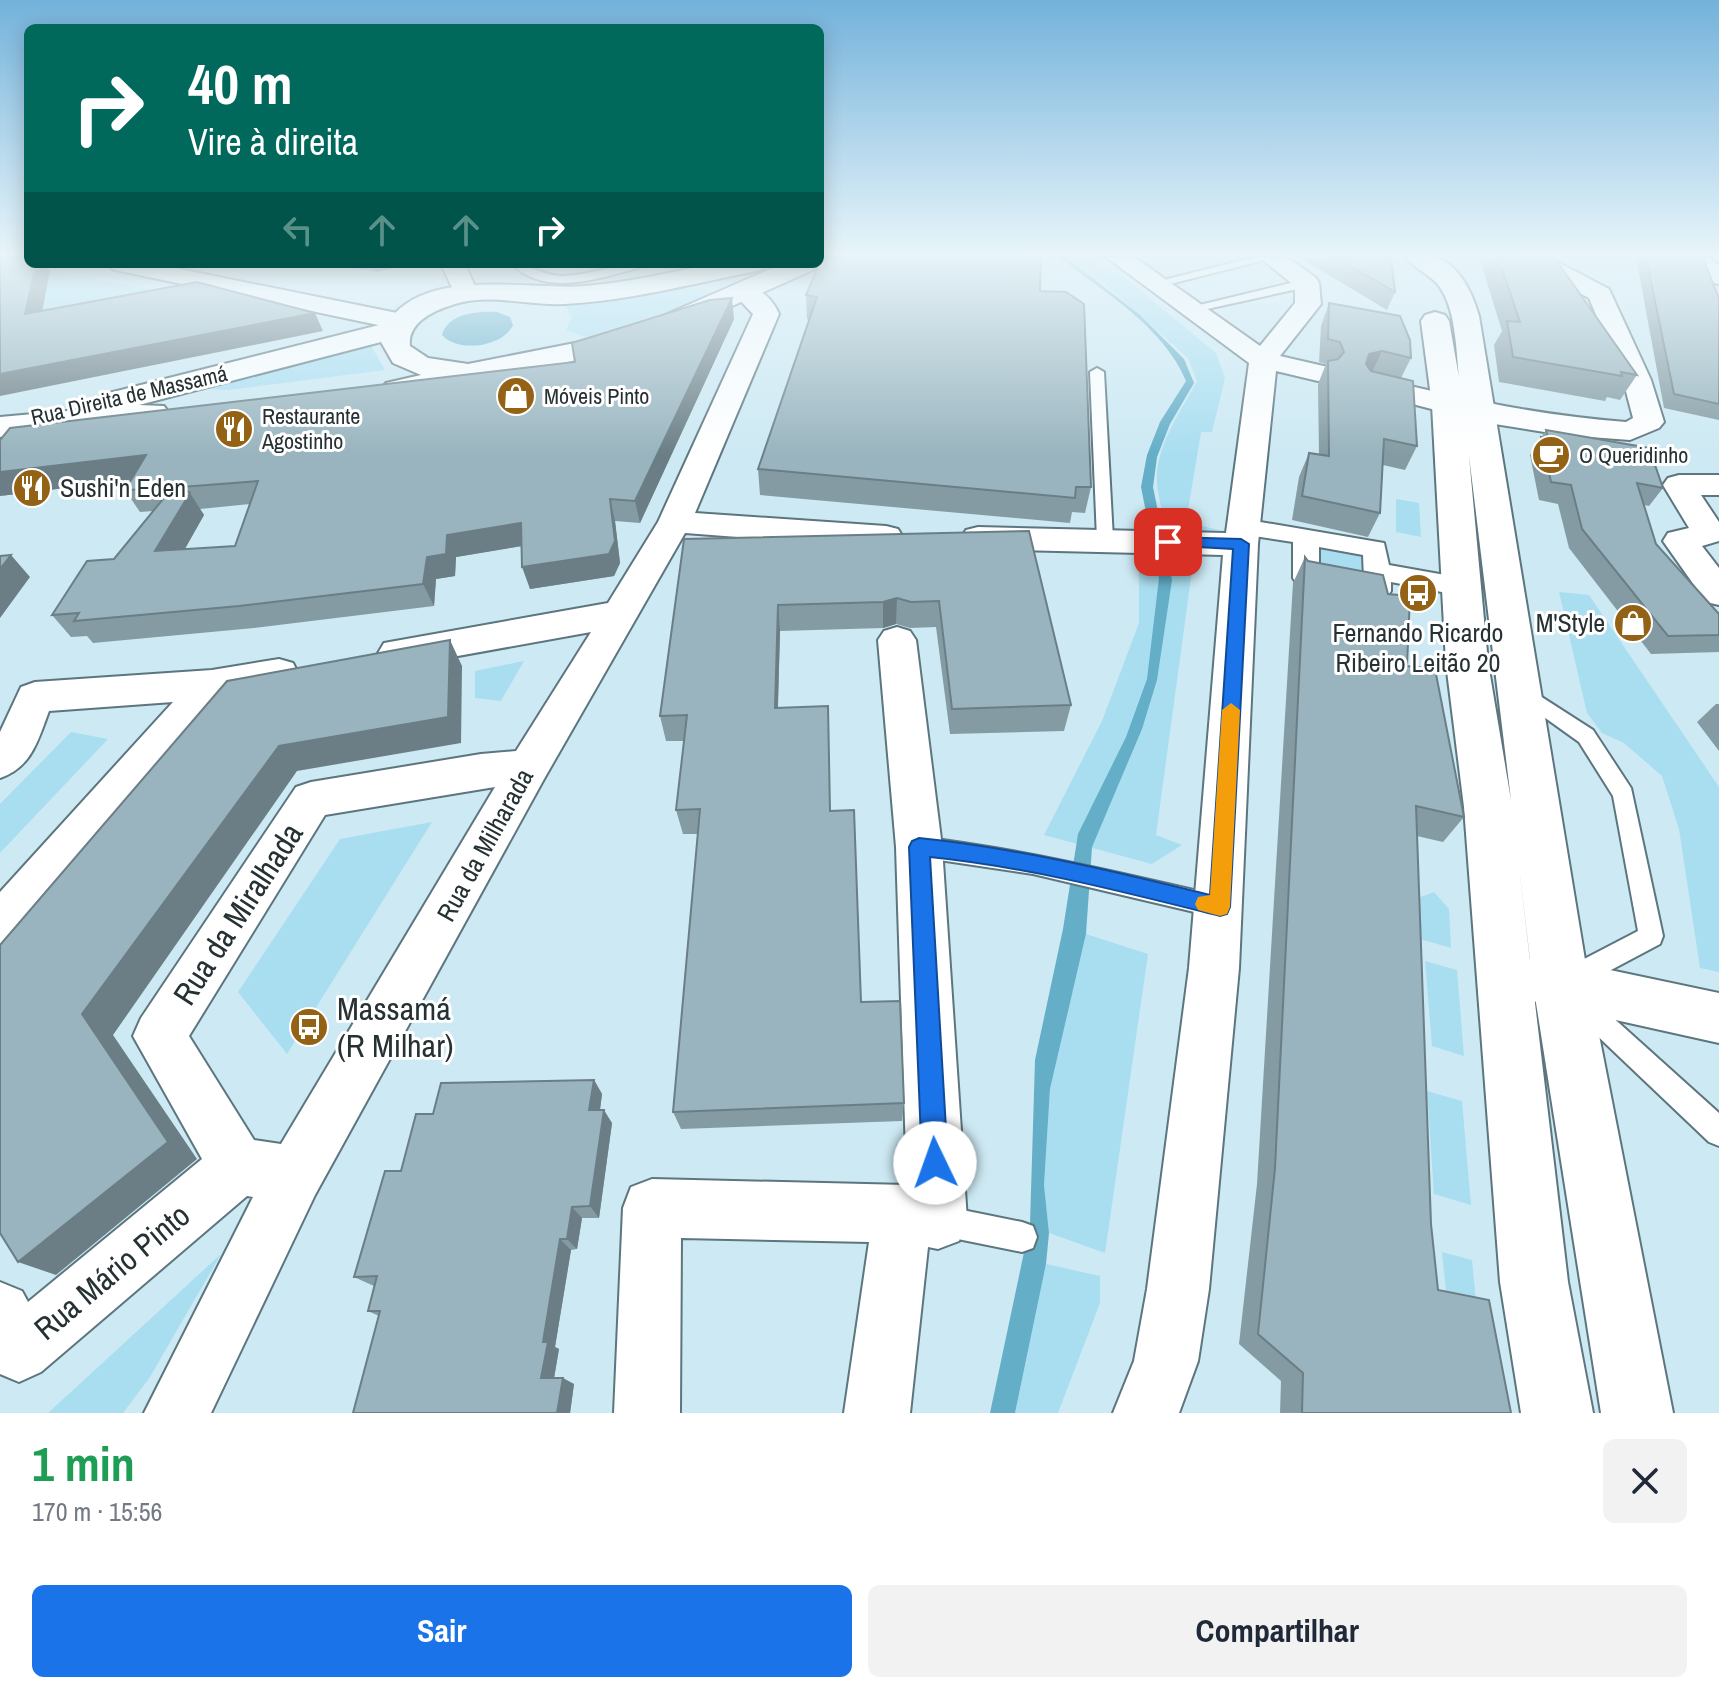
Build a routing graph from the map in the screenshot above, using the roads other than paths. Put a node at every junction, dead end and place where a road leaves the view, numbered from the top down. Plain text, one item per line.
1 (348, 323) edge
2 (384, 323) edge
3 (399, 323) edge
4 (561, 323) edge
5 (673, 323) edge
6 (762, 323) edge
7 (1209, 323) edge
8 (1293, 323) edge
9 (1440, 323) edge
10 (1462, 323) edge
11 (1612, 323) edge
12 (318, 349) junction
13 (1263, 360) junction
14 (495, 366) junction
15 (1097, 372) dead end
16 (1318, 373) dead end
17 (1372, 385) edge
18 (366, 394) edge
19 (207, 408) edge
20 (1465, 409) junction
21 (0, 426) edge
22 (1719, 485) edge
23 (675, 522) junction
24 (1714, 533) edge
25 (1242, 536) junction
26 (1306, 536) junction
27 (1105, 539) junction
28 (1377, 571) junction
29 (1462, 587) junction
30 (1719, 593) edge
31 (618, 614) junction
32 (897, 640) dead end
33 (369, 658) edge
34 (306, 669) edge
35 (212, 685) junction
36 (1521, 690) junction
37 (18, 696) edge
38 (0, 761) edge
39 (529, 767) junction
40 (919, 847) junction
41 (1220, 907) junction
42 (0, 926) edge
43 (1532, 977) junction
44 (1719, 1018) edge
45 (1719, 1132) edge
46 (238, 1166) junction
47 (295, 1175) junction
48 (920, 1216) junction
49 (1022, 1237) dead end
50 (0, 1313) edge
51 (176, 1409) edge
52 (647, 1413) edge
53 (877, 1413) edge
54 (1146, 1413) edge
55 (1557, 1413) edge
56 (1637, 1413) edge

1 - 12 street
2 - 12 street, Rua Direita de Massamá
3 - 14 street, Rua Direita de Massamá
4 - 14 street, Rua Direita de Massamá
5 - 14 street, Rua Direita de Massamá
6 - 23 street, Rua da Milharada
7 - 13 street
8 - 13 street
9 - 20 street
10 - 20 street
11 - 20 street
12 - 21 street, Rua Direita de Massamá
13 - 16 street
13 - 25 street
14 - 18 street, Rua Direita de Massamá
15 - 27 lane
17 - 20 street
19 - 21 street, Rua Direita de Massamá
20 - 29 street
20 - 36 street
22 - 24 street
23 - 27 street
23 - 31 street, Rua da Milharada
24 - 30 street
25 - 26 street
25 - 27 street
25 - 41 street
26 - 28 street
26 - 28 street
28 - 29 street
29 - 43 street
31 - 33 street
31 - 39 street, Rua da Milharada
32 - 40 street
34 - 35 street
35 - 37 street
35 - 42 street
36 - 43 street
36 - 43 lane
37 - 38 street
39 - 46 street, Rua da Miralhada
39 - 47 street, Rua da Milharada
40 - 41 lane
40 - 48 street
41 - 54 street
43 - 44 street
43 - 45 lane
43 - 55 street
43 - 56 street
46 - 47 street
46 - 50 street, Rua Mário Pinto
47 - 51 street, Rua da Milharada
48 - 49 lane
48 - 52 street
48 - 53 street

